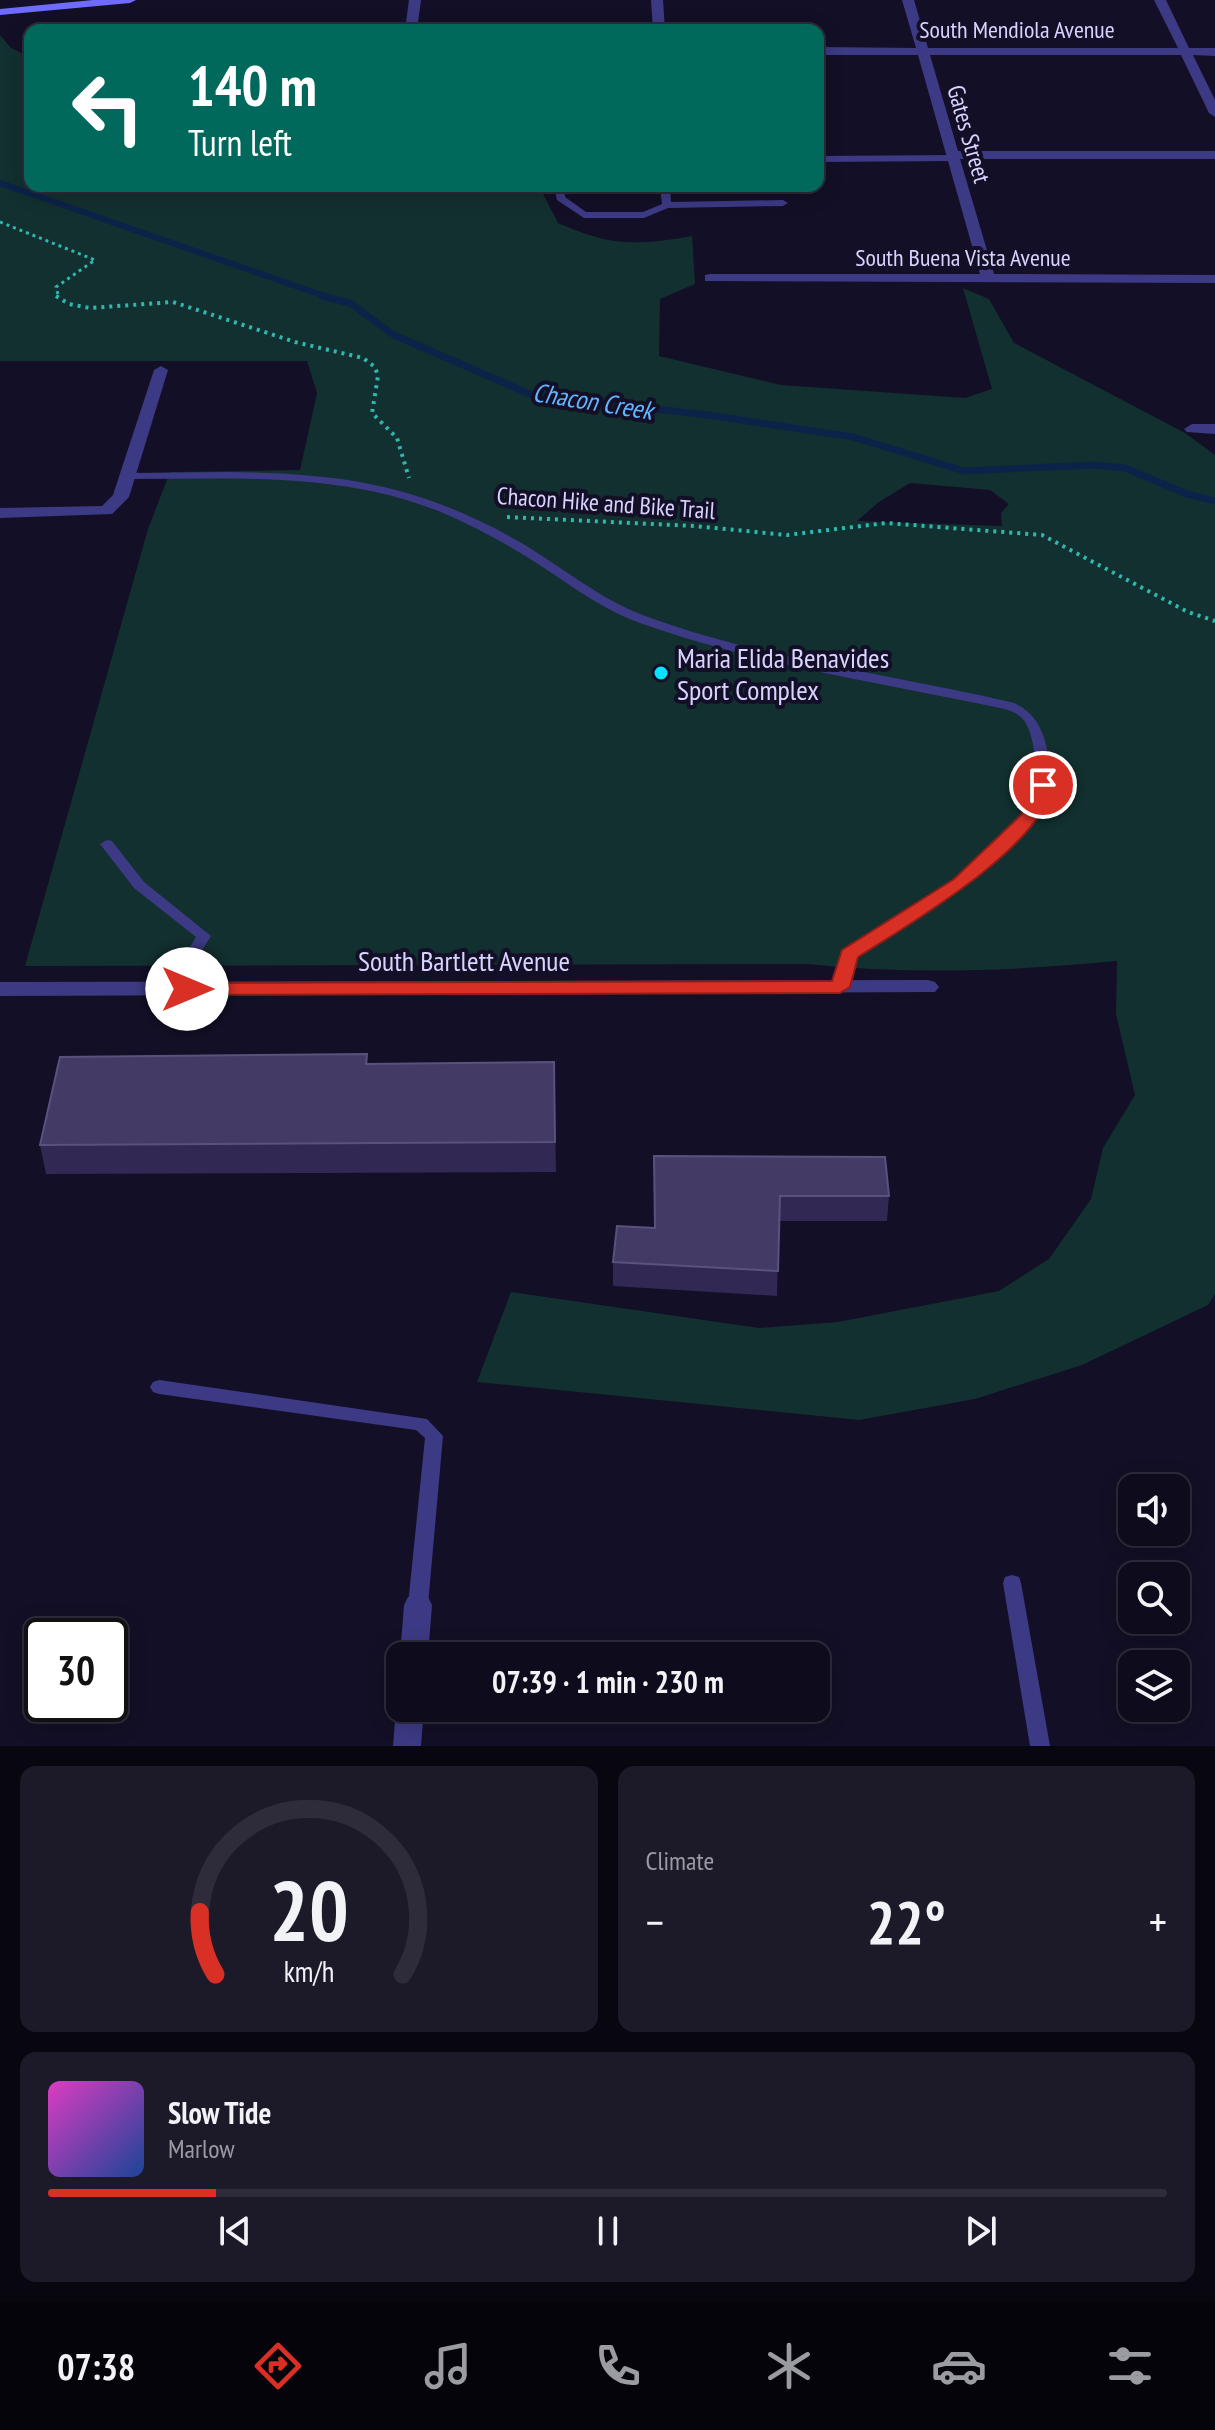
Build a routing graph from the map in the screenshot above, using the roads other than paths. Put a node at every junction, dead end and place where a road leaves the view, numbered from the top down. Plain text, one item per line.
1 (130, 0) edge
2 (415, 0) edge
3 (657, 0) edge
4 (908, 0) edge
5 (1160, 0) edge
6 (0, 12) edge
7 (412, 24) edge
8 (659, 24) edge
9 (824, 51) edge
10 (923, 51) junction
11 (1185, 51) junction
12 (1215, 52) edge
13 (1215, 113) edge
14 (1215, 155) edge
15 (953, 156) junction
16 (824, 159) edge
17 (560, 192) edge
18 (666, 192) edge
19 (783, 203) dead end
20 (667, 205) junction
21 (710, 278) dead end
22 (988, 279) junction
23 (1215, 279) edge
24 (161, 370) dead end
25 (1192, 429) dead end
26 (1215, 429) edge
27 (128, 476) junction
28 (0, 513) edge
29 (107, 844) dead end
30 (840, 987) junction
31 (928, 987) dead end
32 (0, 989) edge
33 (187, 989) junction
34 (159, 1387) dead end
35 (1012, 1583) dead end
36 (418, 1605) joint
37 (415, 1642) edge
38 (409, 1722) edge
39 (407, 1746) edge
40 (1040, 1746) edge

1 - 6 main road
2 - 7 street
3 - 8 street
4 - 10 street, Gates Street
5 - 11 street
9 - 10 street, South Mendiola Avenue
10 - 11 street, South Mendiola Avenue
10 - 15 street, Gates Street
11 - 12 street, South Mendiola Avenue
11 - 13 street
14 - 15 street
15 - 16 lane
15 - 22 street, Gates Street
17 - 20 lane
18 - 20 lane
19 - 20 lane
21 - 22 street, South Buena Vista Avenue
22 - 23 street, South Buena Vista Avenue
24 - 27 street
25 - 26 street
27 - 28 street
27 - 30 lane
29 - 33 lane
30 - 31 street, South Bartlett Avenue
30 - 33 street, South Bartlett Avenue
32 - 33 street, South Bartlett Avenue
34 - 36 lane
35 - 40 lane
36 - 37 street
38 - 39 street

